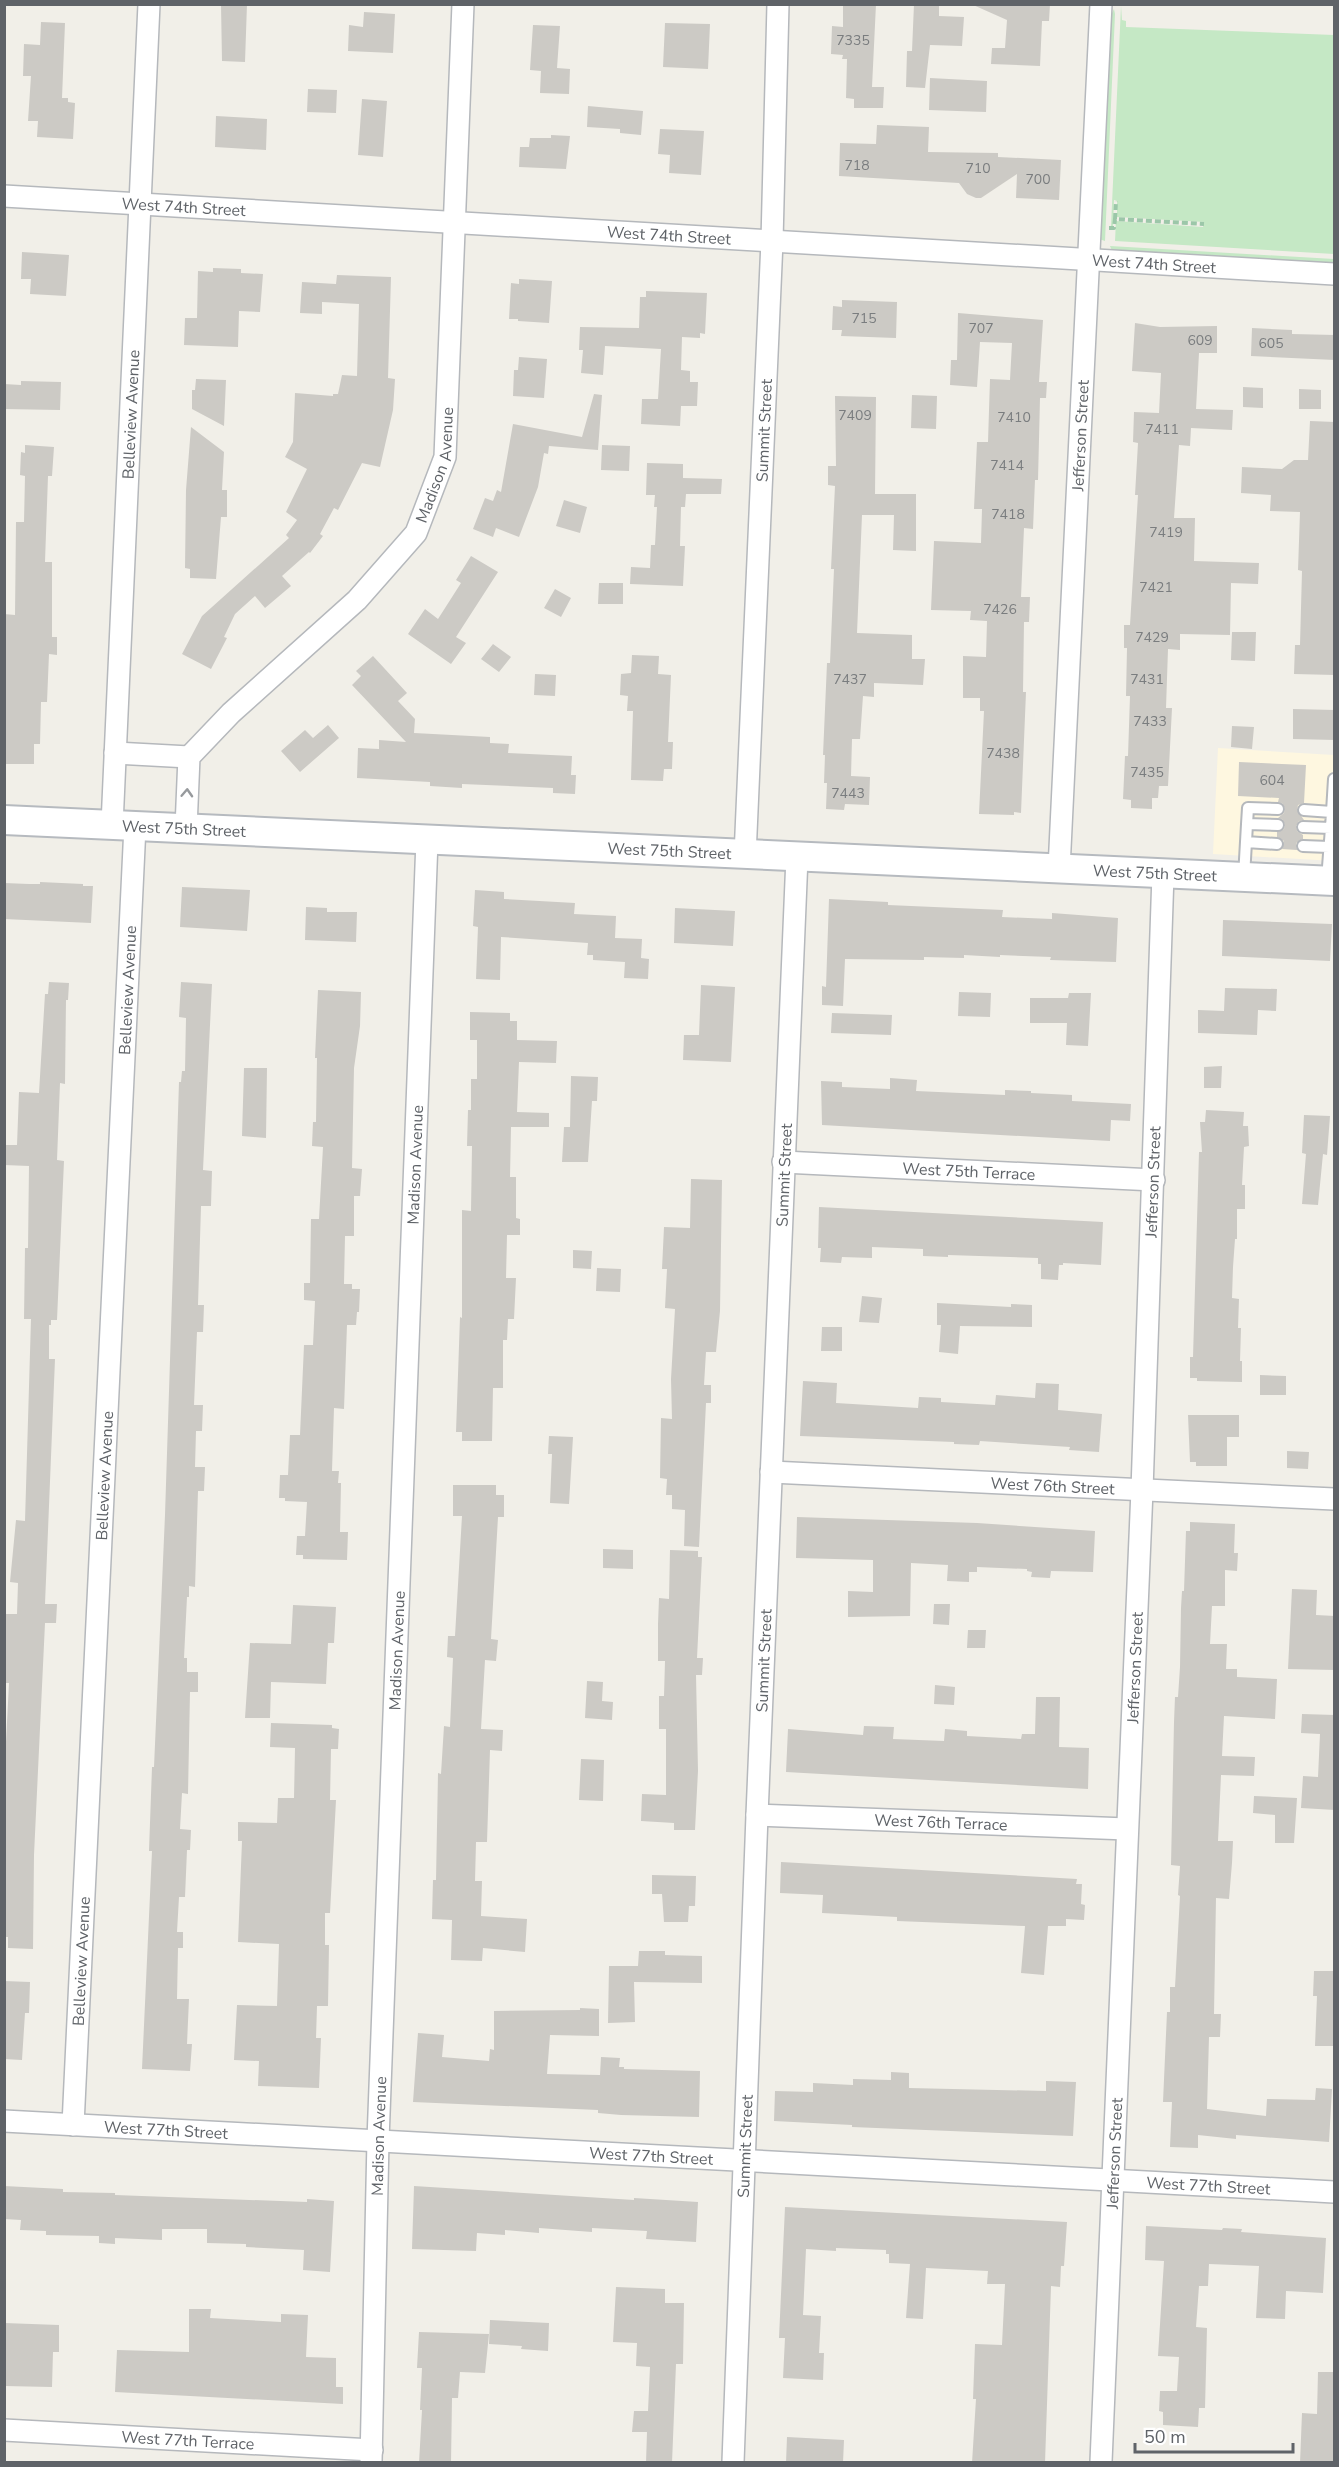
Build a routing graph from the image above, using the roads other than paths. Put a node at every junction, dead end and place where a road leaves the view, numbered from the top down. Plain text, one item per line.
1 (149, 4) edge
2 (462, 4) edge
3 (778, 4) edge
4 (1101, 4) edge
5 (4, 196) edge
6 (140, 204) junction
7 (456, 224) junction
8 (772, 241) junction
9 (1090, 260) junction
10 (1335, 274) edge
11 (115, 753) junction
12 (189, 757) junction
13 (1335, 779) edge
14 (1278, 809) dead end
15 (1304, 810) dead end
16 (1332, 812) junction
17 (4, 820) edge
18 (1247, 824) junction
19 (1278, 825) dead end
20 (123, 826) junction
21 (1303, 827) dead end
22 (186, 828) junction
23 (1333, 828) edge
24 (428, 840) junction
25 (1246, 842) junction
26 (1277, 844) dead end
27 (1303, 846) dead end
28 (1329, 848) junction
29 (745, 856) junction
30 (797, 857) junction
31 (1059, 869) junction
32 (1163, 874) junction
33 (1244, 877) junction
34 (1331, 881) edge
35 (783, 1162) junction
36 (1154, 1180) junction
37 (771, 1472) junction
38 (1142, 1490) junction
39 (1335, 1499) edge
40 (757, 1815) junction
41 (1127, 1829) junction
42 (4, 2121) edge
43 (73, 2125) junction
44 (378, 2140) junction
45 (744, 2158) junction
46 (1113, 2179) junction
47 (1335, 2192) edge
48 (4, 2430) edge
49 (372, 2456) edge
50 (733, 2463) edge
51 (1101, 2463) edge

1 - 6 street, Belleview Avenue
2 - 7 street, Madison Avenue
3 - 8 street, Summit Street
4 - 9 street, Jefferson Street
5 - 6 street, West 74th Street
6 - 7 street, West 74th Street
6 - 11 street, Belleview Avenue
7 - 8 street, West 74th Street
7 - 12 street, Madison Avenue
8 - 9 street, West 74th Street
8 - 29 street, Summit Street
9 - 10 street, West 74th Street
9 - 31 street, Jefferson Street
11 - 12 street
11 - 20 street, Belleview Avenue
22 -> 12 street
13 - 16 lane
14 - 18 lane
15 - 16 lane
16 - 23 lane
17 - 20 main road, West 75th Street
18 - 19 lane
18 - 25 lane
20 - 22 main road, West 75th Street
20 - 43 street, Belleview Avenue
21 - 23 lane
22 - 24 main road, West 75th Street
23 - 28 lane
24 - 29 main road, West 75th Street
24 - 44 street, Madison Avenue
25 - 26 lane
25 - 33 lane
27 - 28 lane
28 - 34 lane
29 - 30 main road, West 75th Street
30 - 31 main road, West 75th Street
30 - 35 street, Summit Street
31 - 32 main road, West 75th Street
32 - 33 main road, West 75th Street
32 - 36 street, Jefferson Street
33 - 34 main road, West 75th Street
35 - 36 street, West 75th Terrace
35 - 37 street, Summit Street
36 - 38 street, Jefferson Street
37 - 38 street, West 76th Street
37 - 40 street, Summit Street
38 - 39 street, West 76th Street
38 - 41 street, Jefferson Street
40 - 41 street, West 76th Terrace
40 - 45 street, Summit Street
41 - 46 street, Jefferson Street
42 - 43 street, West 77th Street
43 - 44 street, West 77th Street
44 - 45 street, West 77th Street
44 - 49 street, Madison Avenue
45 - 46 street, West 77th Street
45 - 50 street, Summit Street
46 - 47 street, West 77th Street
46 - 51 street, Jefferson Street
48 - 49 street, West 77th Terrace

